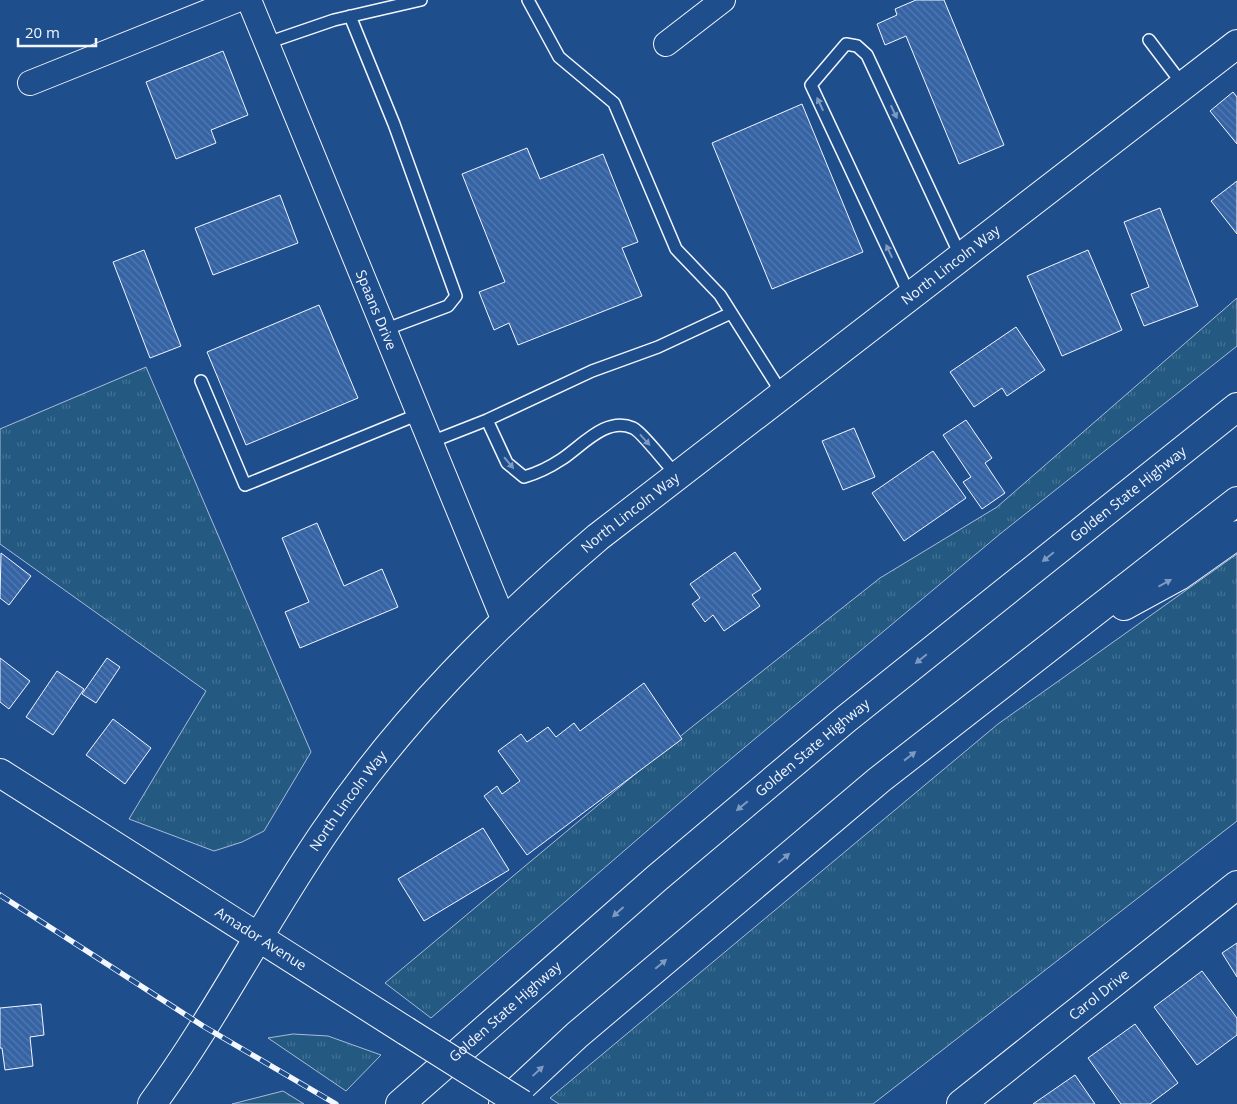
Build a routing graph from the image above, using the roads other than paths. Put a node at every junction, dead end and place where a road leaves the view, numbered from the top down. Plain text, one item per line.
1 (237, 0) edge
2 (249, 0) edge
3 (421, 0) edge
4 (528, 0) edge
5 (722, 0) edge
6 (350, 16) junction
7 (1149, 40) dead end
8 (267, 43) junction
9 (666, 44) dead end
10 (1237, 44) edge
11 (30, 83) dead end
12 (1183, 85) junction
13 (961, 257) junction
14 (910, 296) junction
15 (731, 313) junction
16 (384, 330) junction
17 (201, 381) dead end
18 (783, 394) junction
19 (1237, 396) edge
20 (1237, 407) edge
21 (419, 414) junction
22 (487, 420) junction
23 (431, 442) junction
24 (1180, 452) junction
25 (678, 476) junction
26 (1237, 502) edge
27 (1237, 535) edge
28 (504, 620) junction
29 (1061, 640) junction
30 (0, 773) edge
31 (1237, 885) edge
32 (257, 937) junction
33 (152, 1104) edge
34 (400, 1104) edge
35 (503, 1104) edge
36 (522, 1104) edge
37 (961, 1104) edge

1 - 11 street
2 - 8 street, Spaans Drive
3 - 6 lane
4 - 15 lane
5 - 9 street
6 - 8 lane
6 - 16 lane
7 - 12 lane
8 - 16 street, Spaans Drive
10 - 12 main road, North Lincoln Way
12 - 13 main road, North Lincoln Way
13 - 14 main road, North Lincoln Way
14 -> 13 lane
14 - 18 main road, North Lincoln Way
15 - 18 lane
15 - 22 lane
16 - 21 street, Spaans Drive
17 - 21 lane
18 - 25 main road, North Lincoln Way
19 - 24 main road
20 - 24 main road, Golden State Highway
21 - 23 street, Spaans Drive
22 - 23 lane
22 -> 25 lane
23 - 28 street, Spaans Drive
24 -> 34 main road, Golden State Highway
25 - 28 main road, North Lincoln Way
26 - 29 main road
29 -> 27 main road
28 - 32 main road, North Lincoln Way
35 -> 29 main road
30 - 32 main road, Amador Avenue
31 - 37 main road, Carol Drive
32 - 33 main road, North Lincoln Way
32 - 36 main road, Amador Avenue, bridge

